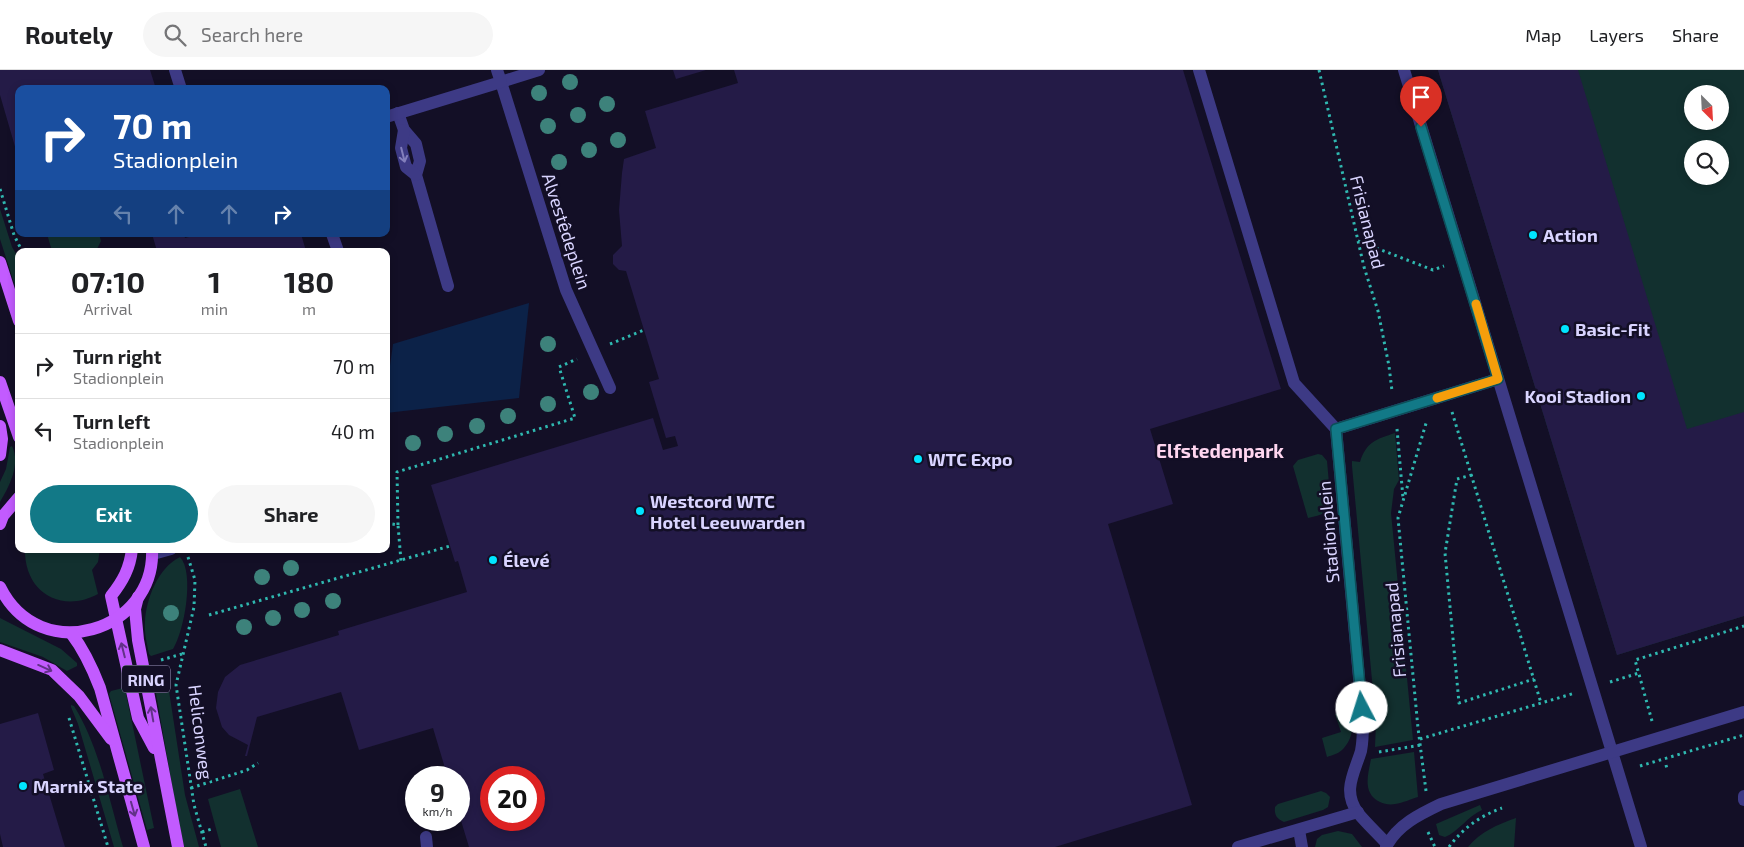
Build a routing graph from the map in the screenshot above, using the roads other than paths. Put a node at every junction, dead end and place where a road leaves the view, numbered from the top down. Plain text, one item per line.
1 (175, 70) edge
2 (539, 70) edge
3 (1198, 70) edge
4 (1404, 70) edge
5 (499, 76) edge
6 (180, 85) edge
7 (392, 115) edge
8 (0, 262) edge
9 (448, 286) dead end
10 (15, 309) edge
11 (1498, 379) junction
12 (0, 386) edge
13 (610, 388) dead end
14 (15, 425) edge
15 (0, 426) edge
16 (1336, 429) junction
17 (0, 455) edge
18 (15, 502) edge
19 (0, 524) edge
20 (132, 553) edge
21 (153, 553) edge
22 (0, 587) edge
23 (138, 596) junction
24 (115, 618) junction
25 (71, 633) junction
26 (0, 650) edge
27 (1744, 712) edge
28 (115, 745) junction
29 (1612, 751) junction
30 (161, 762) junction
31 (1358, 812) junction
32 (1299, 830) junction
33 (1387, 845) edge
34 (144, 847) edge
35 (178, 847) edge
36 (1238, 847) edge
37 (1302, 847) edge
38 (1641, 847) edge

1 - 6 street
2 - 5 street
3 - 16 street
4 - 11 street
5 - 7 street
5 - 13 street, Alvestêdeplein
7 - 9 street
8 - 10 main road
11 - 16 street
11 - 29 street
12 - 14 main road
15 - 17 main road
16 - 31 street, Stadionplein
18 - 19 main road
20 - 24 main road, RING
21 - 23 main road, RING
22 - 25 main road, RING
23 - 24 main road, RING
30 -> 23 main road, RING
24 - 25 main road, RING
30 -> 24 main road, RING
25 - 28 main road, RING
26 -> 28 main road
27 - 29 street, Stadionplein
28 -> 34 main road, RING
29 - 33 street, Stadionplein
29 - 38 street
30 - 35 main road, RING
31 - 32 street
31 - 33 street, Stadionplein
32 - 36 street
32 - 37 street

